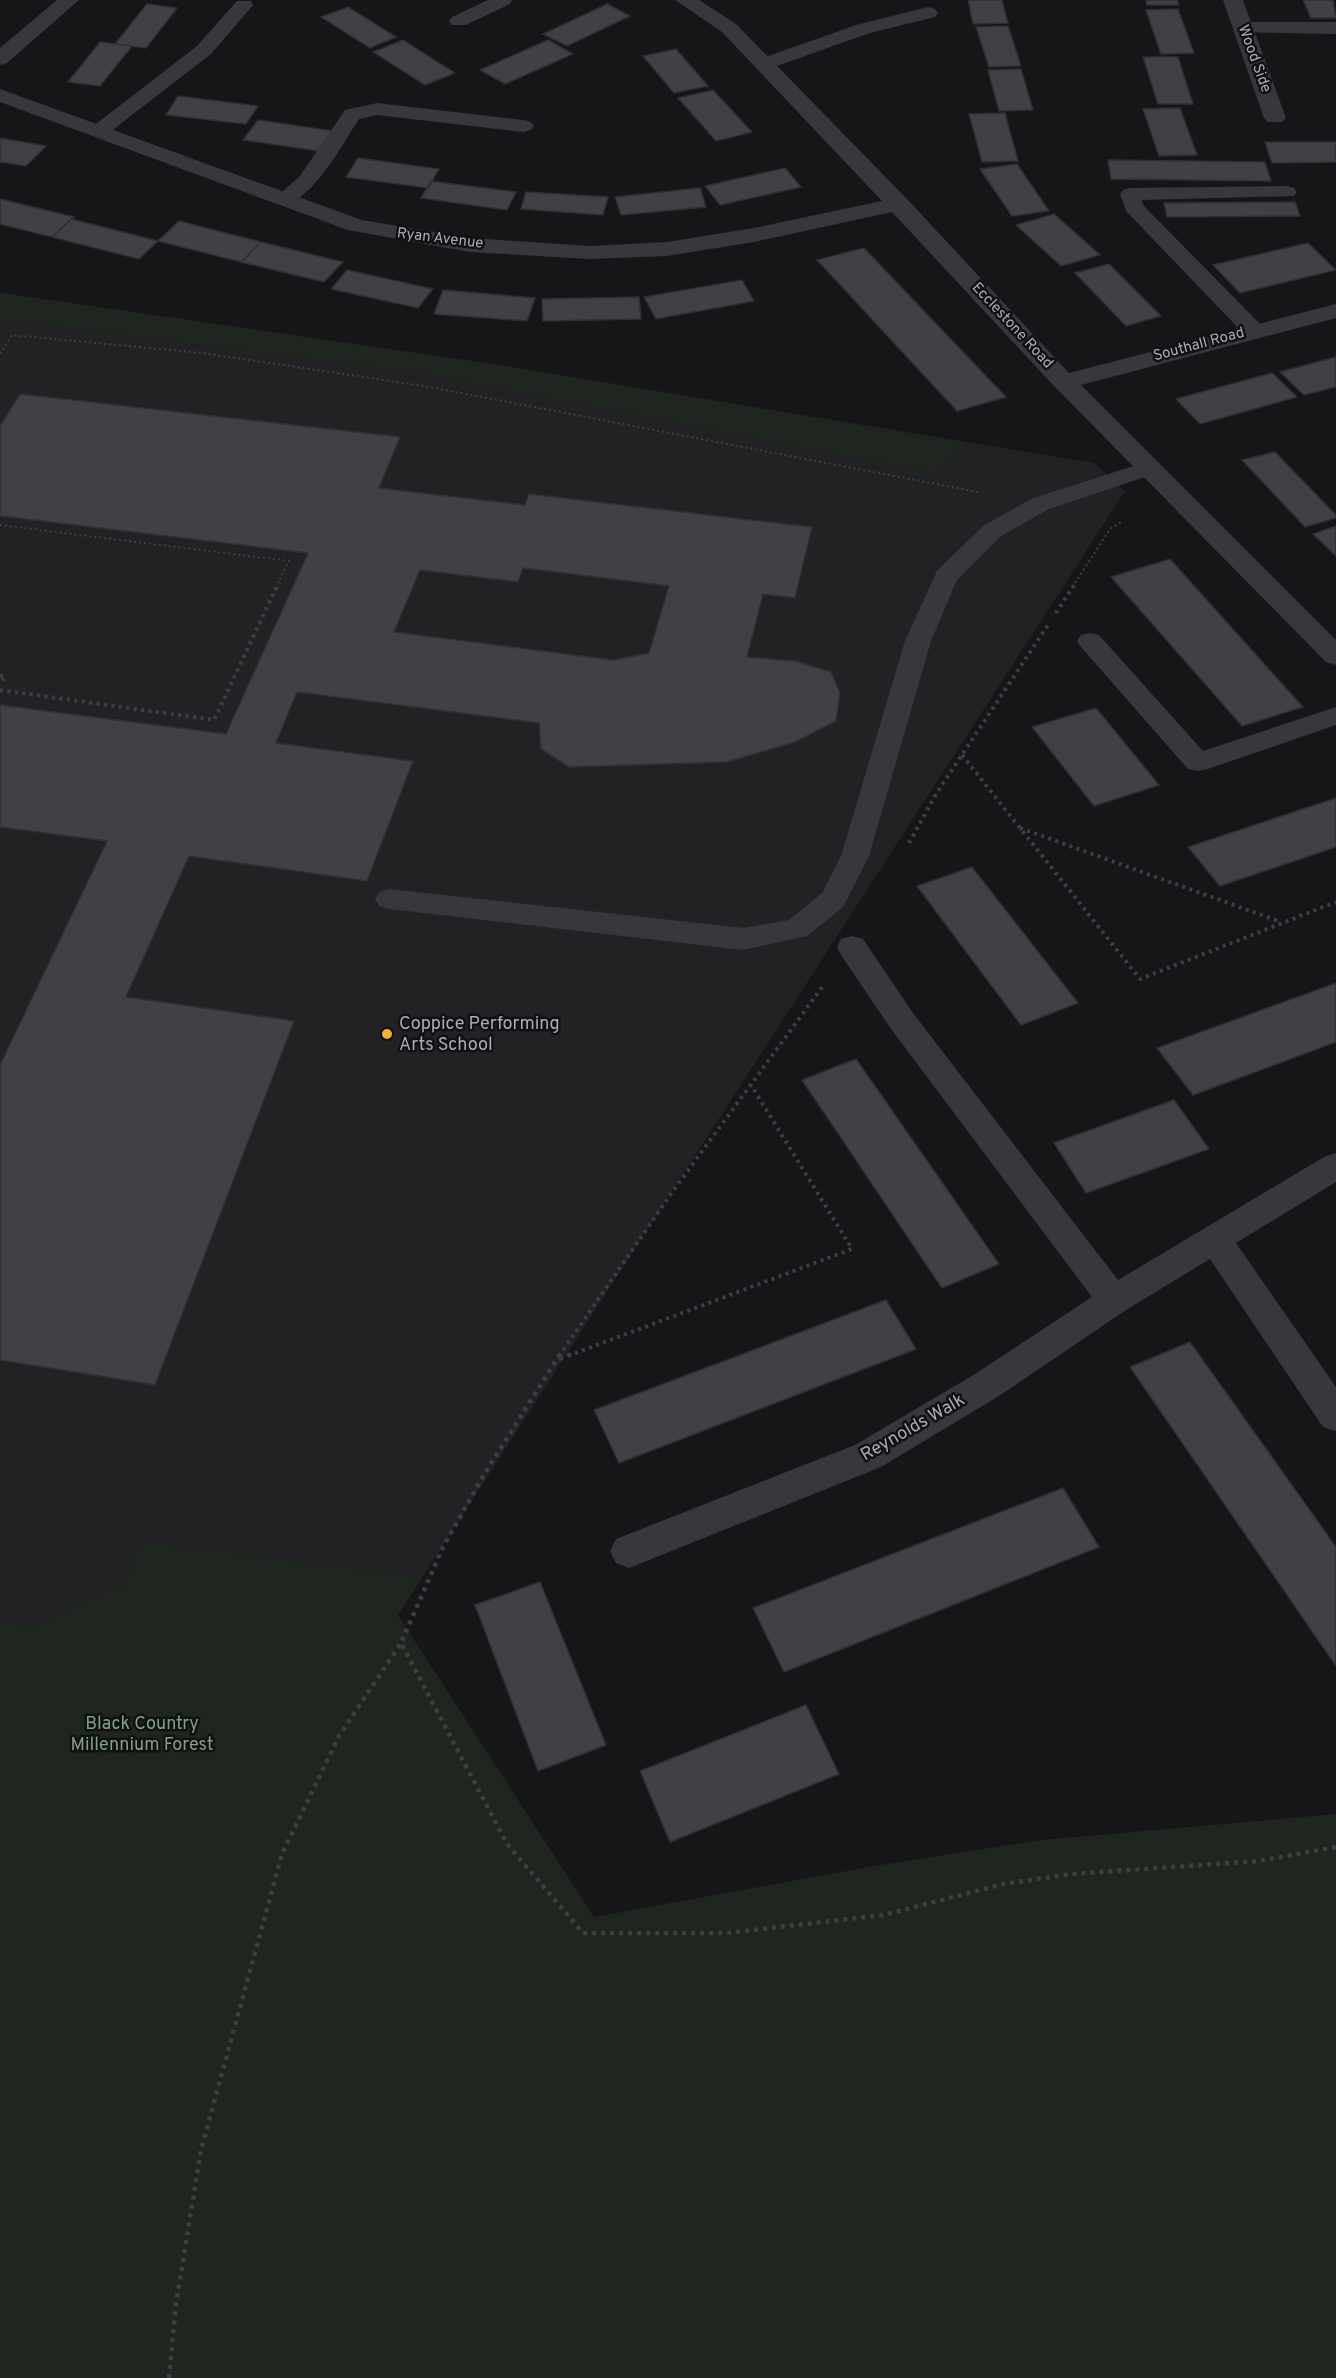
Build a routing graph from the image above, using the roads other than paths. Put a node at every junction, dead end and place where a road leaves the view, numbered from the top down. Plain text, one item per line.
1 (69, 0) edge
2 (503, 0) edge
3 (686, 0) edge
4 (1233, 0) edge
5 (244, 5) dead end
6 (928, 13) dead end
7 (459, 21) dead end
8 (1243, 28) junction
9 (1336, 28) edge
10 (0, 59) edge
11 (764, 64) junction
12 (0, 95) edge
13 (1275, 118) dead end
14 (524, 126) dead end
15 (99, 131) junction
16 (1287, 192) dead end
17 (285, 199) junction
18 (899, 204) junction
19 (1336, 311) edge
20 (1253, 330) junction
21 (1064, 382) junction
22 (1149, 468) junction
23 (1090, 641) dead end
24 (1336, 656) edge
25 (1336, 716) edge
26 (388, 899) dead end
27 (852, 947) road end
28 (1336, 1166) edge
29 (1215, 1240) junction
30 (1114, 1300) junction
31 (1336, 1416) edge
32 (629, 1551) dead end

1 - 10 street
2 - 7 lane
3 - 11 street, Ecclestone Road
4 - 8 street, Wood Side
5 - 15 lane
6 - 11 lane
8 - 9 lane
8 - 13 street, Wood Side
11 - 18 street, Ecclestone Road
12 - 15 street, Ryan Avenue
14 - 17 lane
15 - 17 street, Ryan Avenue
16 - 20 lane
17 - 18 street, Ryan Avenue
18 - 21 street, Ecclestone Road
19 - 20 street, Southall Road
20 - 21 street, Southall Road
21 - 22 street, Ecclestone Road
22 - 24 street, Ecclestone Road
22 - 26 lane
23 - 25 lane
27 - 30 street
28 - 29 street, Reynolds Walk
29 - 30 street, Reynolds Walk
29 - 31 street
30 - 32 street, Reynolds Walk

